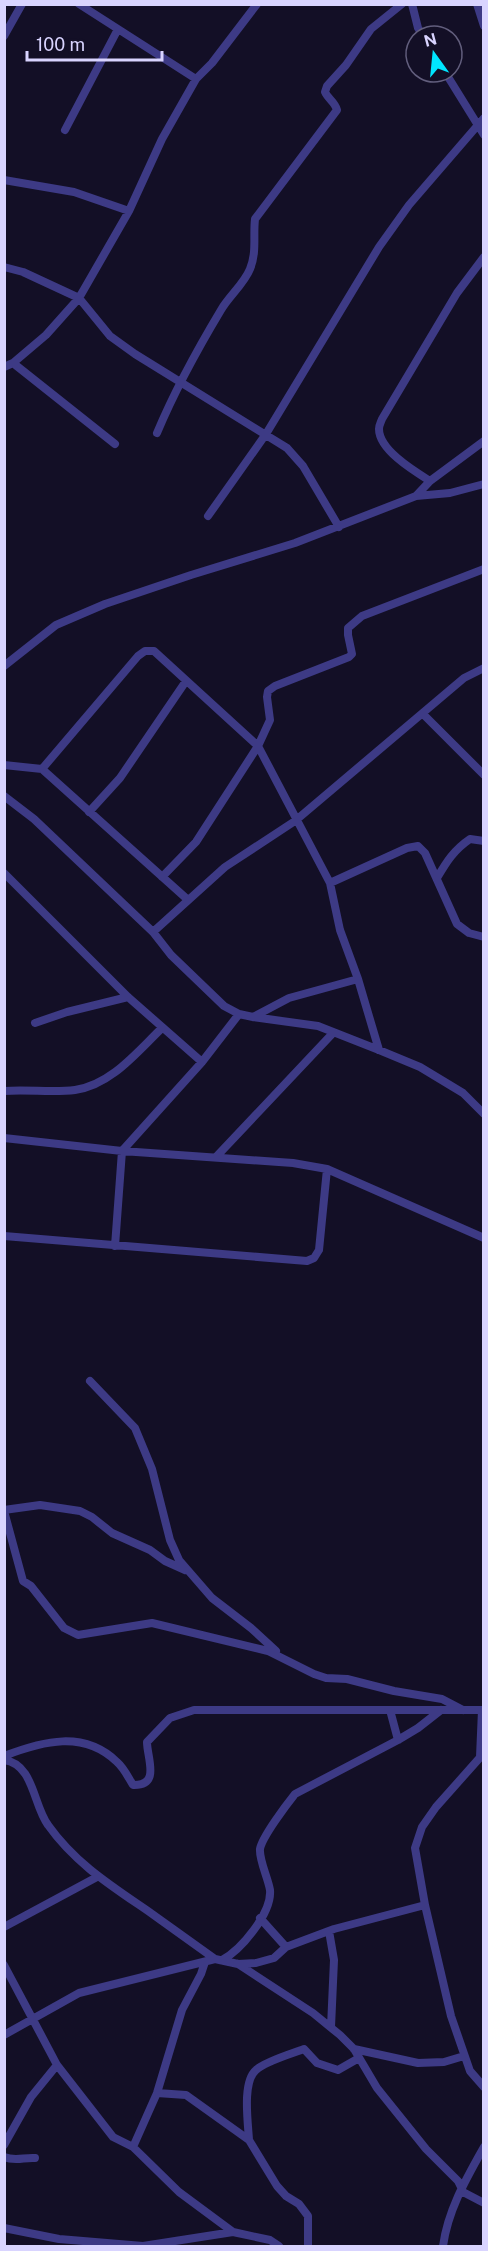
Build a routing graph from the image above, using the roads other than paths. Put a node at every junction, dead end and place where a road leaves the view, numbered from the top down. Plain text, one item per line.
1 (22, 4) edge
2 (79, 4) edge
3 (257, 4) edge
4 (402, 4) edge
5 (412, 4) edge
6 (477, 4) edge
7 (417, 24) edge
8 (483, 26) edge
9 (118, 29) junction
10 (4, 36) edge
11 (196, 79) junction
12 (452, 84) edge
13 (483, 118) edge
14 (477, 126) junction
15 (65, 130) dead end
16 (483, 135) edge
17 (4, 180) edge
18 (129, 212) junction
19 (483, 256) edge
20 (4, 267) edge
21 (79, 298) junction
22 (9, 365) edge
23 (179, 382) junction
24 (157, 432) dead end
25 (266, 434) junction
26 (483, 441) edge
27 (115, 444) dead end
28 (430, 481) junction
29 (483, 484) edge
30 (416, 496) junction
31 (208, 516) dead end
32 (339, 527) junction
33 (483, 569) edge
34 (4, 666) edge
35 (483, 668) edge
36 (186, 681) junction
37 (423, 714) junction
38 (258, 746) junction
39 (4, 765) edge
40 (42, 769) junction
41 (483, 775) edge
42 (5, 798) edge
43 (89, 812) junction
44 (295, 820) junction
45 (483, 841) edge
46 (4, 873) edge
47 (162, 876) junction
48 (437, 878) junction
49 (330, 883) junction
50 (188, 899) junction
51 (153, 932) junction
52 (483, 937) edge
53 (358, 979) junction
54 (128, 997) junction
55 (239, 1014) junction
56 (253, 1017) junction
57 (35, 1023) dead end
58 (162, 1028) junction
59 (333, 1033) junction
60 (379, 1050) junction
61 (202, 1062) junction
62 (4, 1091) edge
63 (483, 1114) edge
64 (4, 1138) edge
65 (122, 1151) junction
66 (216, 1157) junction
67 (327, 1169) junction
68 (4, 1236) edge
69 (483, 1238) edge
70 (115, 1246) junction
71 (90, 1382) dead end
72 (4, 1510) edge
73 (186, 1570) junction
74 (283, 1658) junction
75 (390, 1710) junction
76 (441, 1710) junction
77 (464, 1710) junction
78 (483, 1710) edge
79 (398, 1740) junction
80 (482, 1755) edge
81 (4, 1758) edge
82 (97, 1877) junction
83 (425, 1905) junction
84 (260, 1918) junction
85 (4, 1927) edge
86 (329, 1930) junction
87 (286, 1947) junction
88 (218, 1960) junction
89 (205, 1962) junction
90 (238, 1964) junction
91 (4, 1965) edge
92 (32, 2019) junction
93 (331, 2027) junction
94 (4, 2036) edge
95 (354, 2049) junction
96 (464, 2056) junction
97 (359, 2058) junction
98 (57, 2065) junction
99 (483, 2087) edge
100 (157, 2093) junction
101 (249, 2140) junction
102 (4, 2145) edge
103 (133, 2147) junction
104 (483, 2147) edge
105 (4, 2157) edge
106 (36, 2158) dead end
107 (461, 2190) junction
108 (483, 2203) edge
109 (4, 2228) edge
110 (233, 2232) junction
111 (279, 2247) edge
112 (308, 2247) edge
113 (443, 2247) edge

1 - 10 street
2 - 9 street
3 - 11 street
4 - 23 street
5 - 7 street
6 - 8 street
9 - 11 street
9 - 15 street
11 - 18 street
12 - 14 street
13 - 14 street
14 - 16 street
14 - 25 street
17 - 18 street
18 - 21 street
19 - 28 street
20 - 21 street
21 - 22 street
21 - 23 street
22 - 27 street
23 - 24 street
23 - 25 street
25 - 31 street
25 - 32 street
26 - 28 street
28 - 30 street
29 - 30 street
30 - 32 street
32 - 34 street
33 - 38 street
35 - 37 street
36 - 38 street
36 - 40 street
36 - 43 street
37 - 41 street
37 - 44 street
38 - 44 street
38 - 47 street
39 - 40 street
40 - 43 street
42 - 51 street
43 - 47 street
44 - 49 street
44 - 50 street
45 - 48 street
46 - 54 street
47 - 50 street
48 - 49 street
48 - 52 street
49 - 53 street
50 - 51 street
51 - 55 street
53 - 56 street
53 - 60 street
54 - 57 street
54 - 58 street
55 - 56 street
55 - 61 street
56 - 59 street
58 - 61 street
58 - 62 street
59 - 60 street
59 - 66 street
60 - 63 street
61 - 65 street
64 - 65 street
65 - 66 street
65 - 70 street
66 - 67 street
67 - 69 street
67 - 70 street
68 - 70 street
71 - 73 street
72 - 73 street
72 - 74 street
73 - 74 street
74 - 77 street
75 - 76 street
75 - 79 street
75 - 81 street
76 - 77 street
76 - 79 street
77 - 78 street
78 - 80 street
79 - 84 street
80 - 83 street
81 - 82 street
82 - 85 street
82 - 88 street
83 - 86 street
83 - 96 street
84 - 87 street
84 - 88 street
86 - 87 street
86 - 93 street
87 - 90 street
88 - 89 street
88 - 90 street
89 - 92 street
89 - 100 street
90 - 93 street
91 - 92 street
92 - 94 street
92 - 98 street
93 - 95 street
95 - 96 street
95 - 97 street
96 - 99 street
97 - 101 street
97 - 107 street
98 - 102 street
98 - 103 street
100 - 101 street
100 - 103 street
101 - 112 street
103 - 110 street
104 - 107 street
105 - 106 street
107 - 108 street
107 - 113 street
109 - 110 street
110 - 111 street

